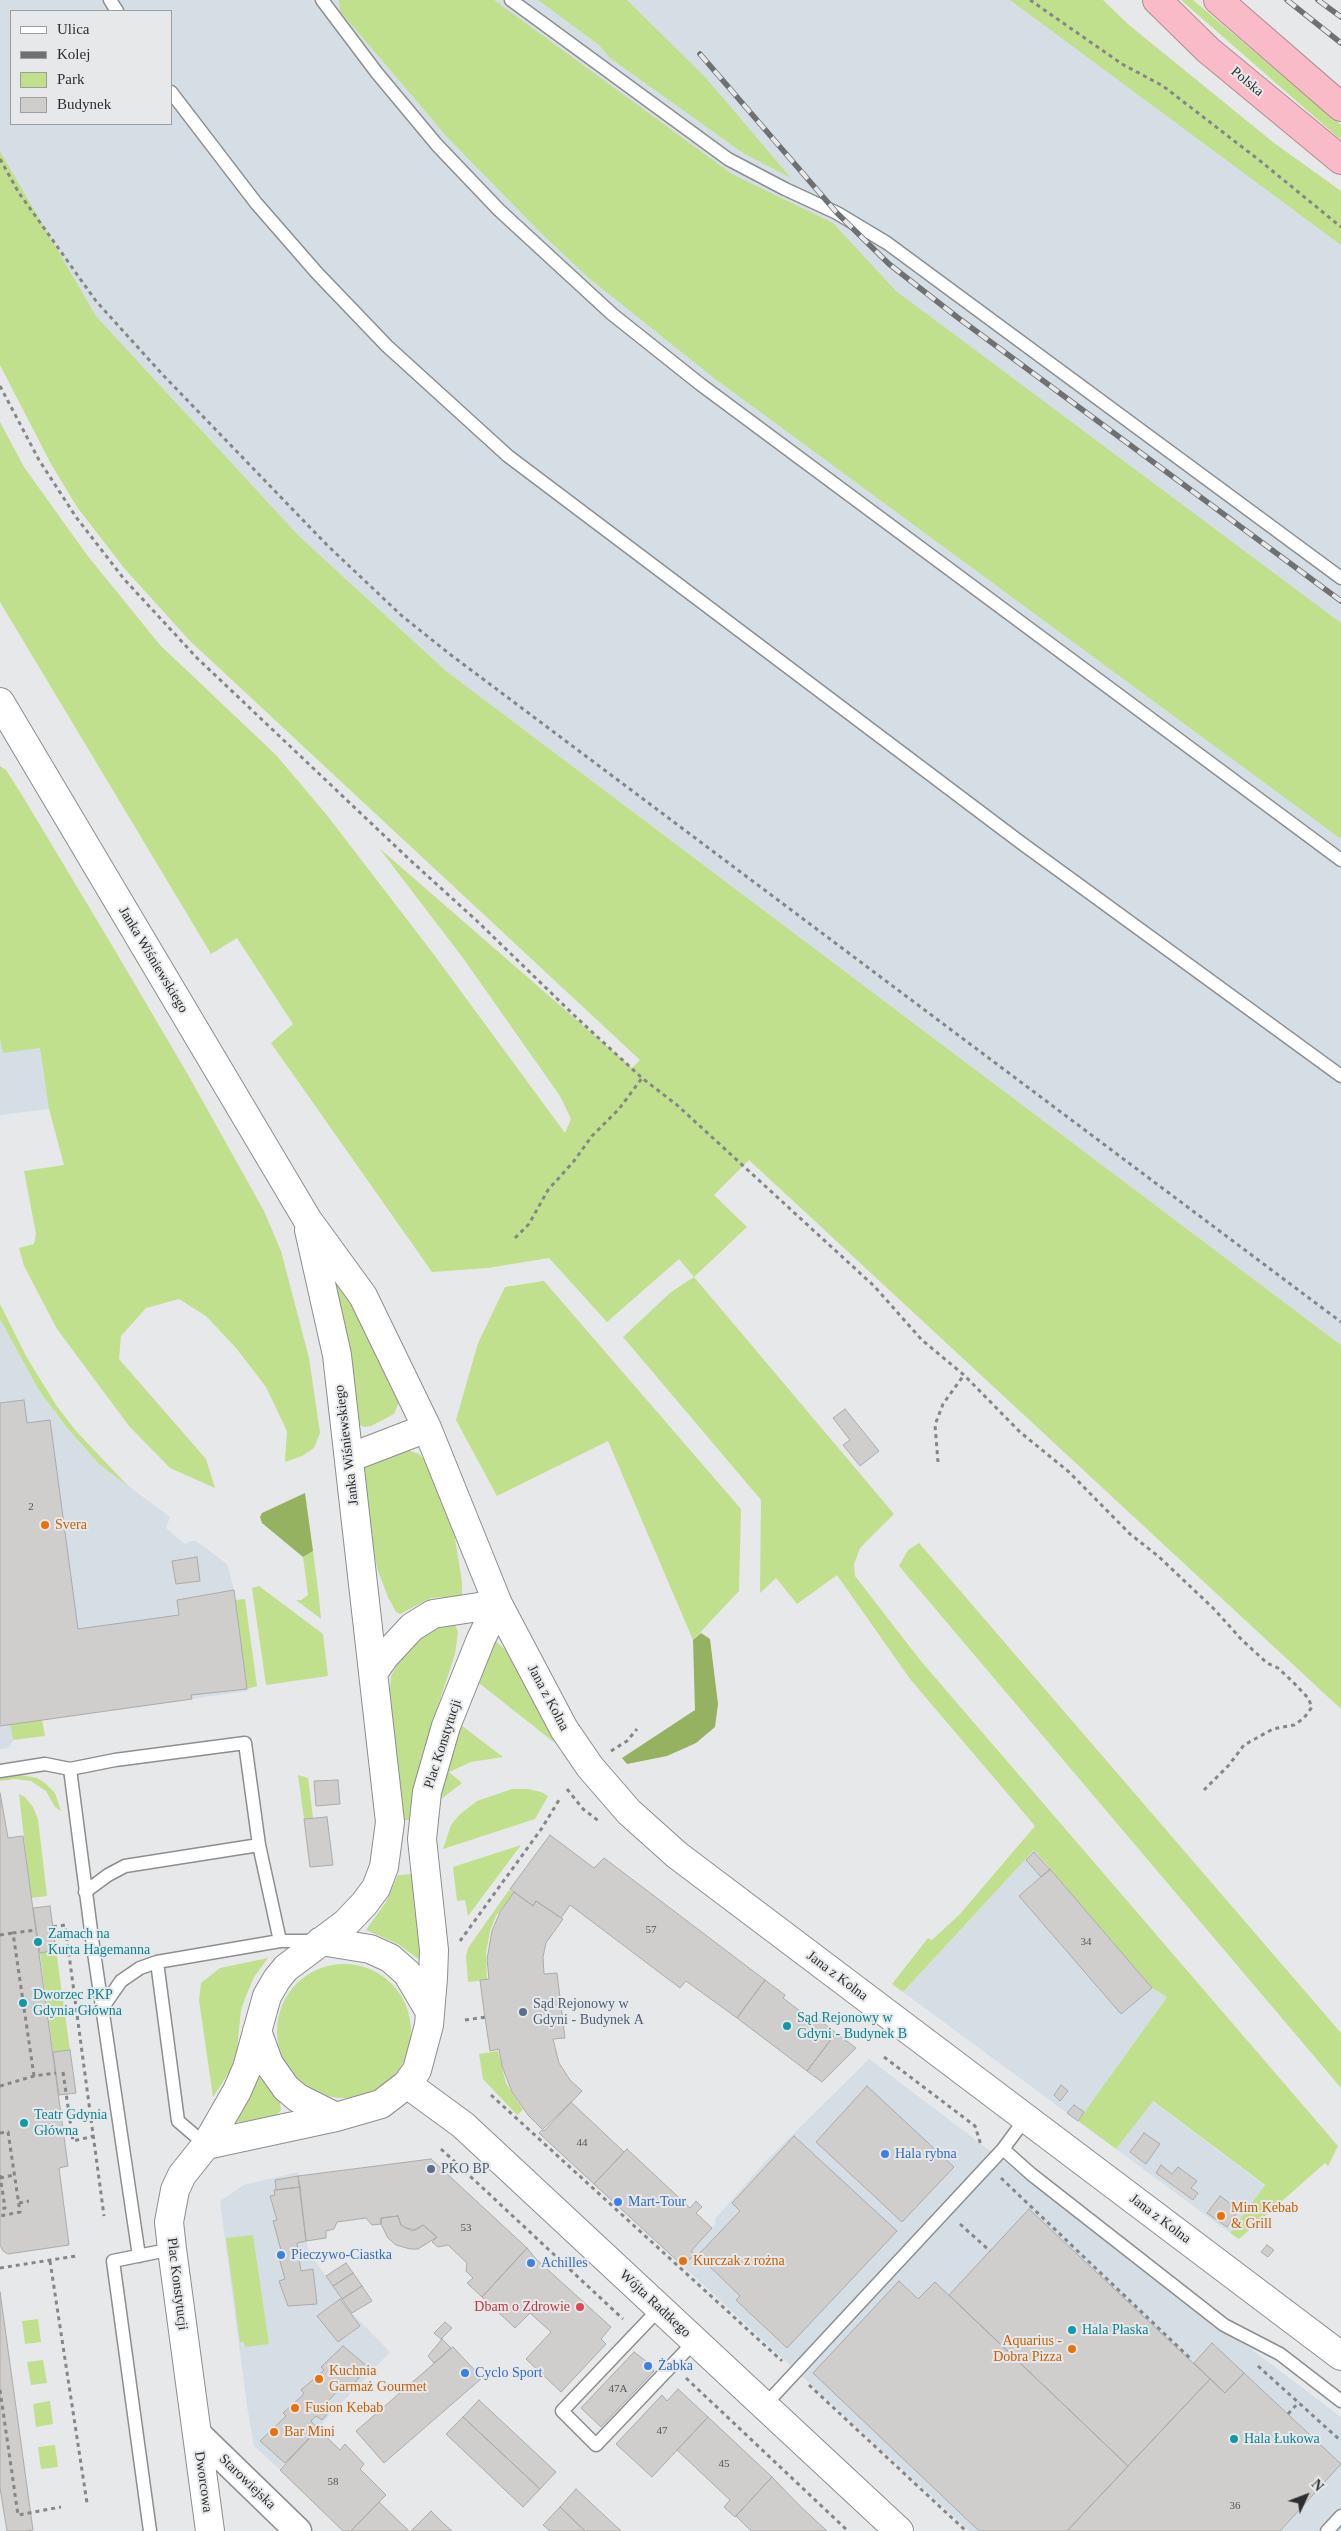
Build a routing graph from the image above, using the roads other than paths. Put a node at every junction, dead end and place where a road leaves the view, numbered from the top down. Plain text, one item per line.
1 (322, 0) edge
2 (511, 0) edge
3 (1157, 0) edge
4 (1218, 0) edge
5 (172, 93) edge
6 (1341, 106) edge
7 (1341, 160) edge
8 (1341, 578) edge
9 (0, 702) edge
10 (1341, 860) edge
11 (1341, 1076) edge
12 (306, 1219) junction
13 (427, 1428) junction
14 (349, 1458) junction
15 (498, 1604) junction
16 (373, 1673) junction
17 (70, 1769) junction
18 (0, 1770) edge
19 (259, 1845) junction
20 (85, 1892) junction
21 (280, 1942) junction
22 (320, 1942) junction
23 (156, 1962) junction
24 (103, 2007) junction
25 (430, 2012) junction
26 (257, 2031) junction
27 (407, 2084) junction
28 (336, 2117) junction
29 (1026, 2118) junction
30 (206, 2145) junction
31 (1003, 2149) junction
32 (172, 2249) junction
33 (139, 2256) junction
34 (660, 2308) junction
35 (695, 2341) junction
36 (1341, 2356) edge
37 (1341, 2400) edge
38 (764, 2406) junction
39 (197, 2433) junction
40 (1341, 2516) edge
41 (150, 2531) edge
42 (210, 2531) edge
43 (298, 2531) edge
44 (899, 2531) edge
45 (1327, 2531) edge

1 - 10 lane
2 - 8 lane
3 - 7 highway, Polska
4 - 6 highway
5 - 11 lane
9 - 12 main road, Janka Wiśniewskiego
12 - 13 main road, Janka Wiśniewskiego
12 - 14 main road, Janka Wiśniewskiego
13 - 14 main road
13 - 15 main road, Janka Wiśniewskiego
14 - 16 main road, Janka Wiśniewskiego
15 - 16 main road
15 - 25 main road, Plac Konstytucji
15 - 29 main road, Jana z Kolna
16 - 22 main road, Plac Konstytucji
17 - 18 lane
17 - 19 lane
17 - 20 lane
19 - 20 lane
19 - 21 lane
20 - 24 lane
21 - 22 lane
21 - 23 lane
22 - 25 main road
22 - 26 main road, Plac Konstytucji
23 - 24 lane
23 - 30 lane
24 - 33 lane
25 - 27 main road, Plac Konstytucji
26 - 28 main road
26 - 30 main road, Plac Konstytucji
27 - 28 main road, Plac Konstytucji
27 - 34 main road, Wójta Radtkego
28 - 30 main road, Plac Konstytucji
29 - 31 lane
29 - 36 main road, Jana z Kolna
30 - 32 main road, Plac Konstytucji
31 - 37 lane
31 - 38 lane
32 - 33 lane
32 - 39 main road, Plac Konstytucji
33 - 41 lane
34 - 35 main road, Wójta Radtkego
34 - 35 lane
35 - 38 main road, Wójta Radtkego
38 - 44 main road, Wójta Radtkego
39 - 42 main road, Dworcowa
39 - 43 street, Starowiejska
40 - 45 lane

